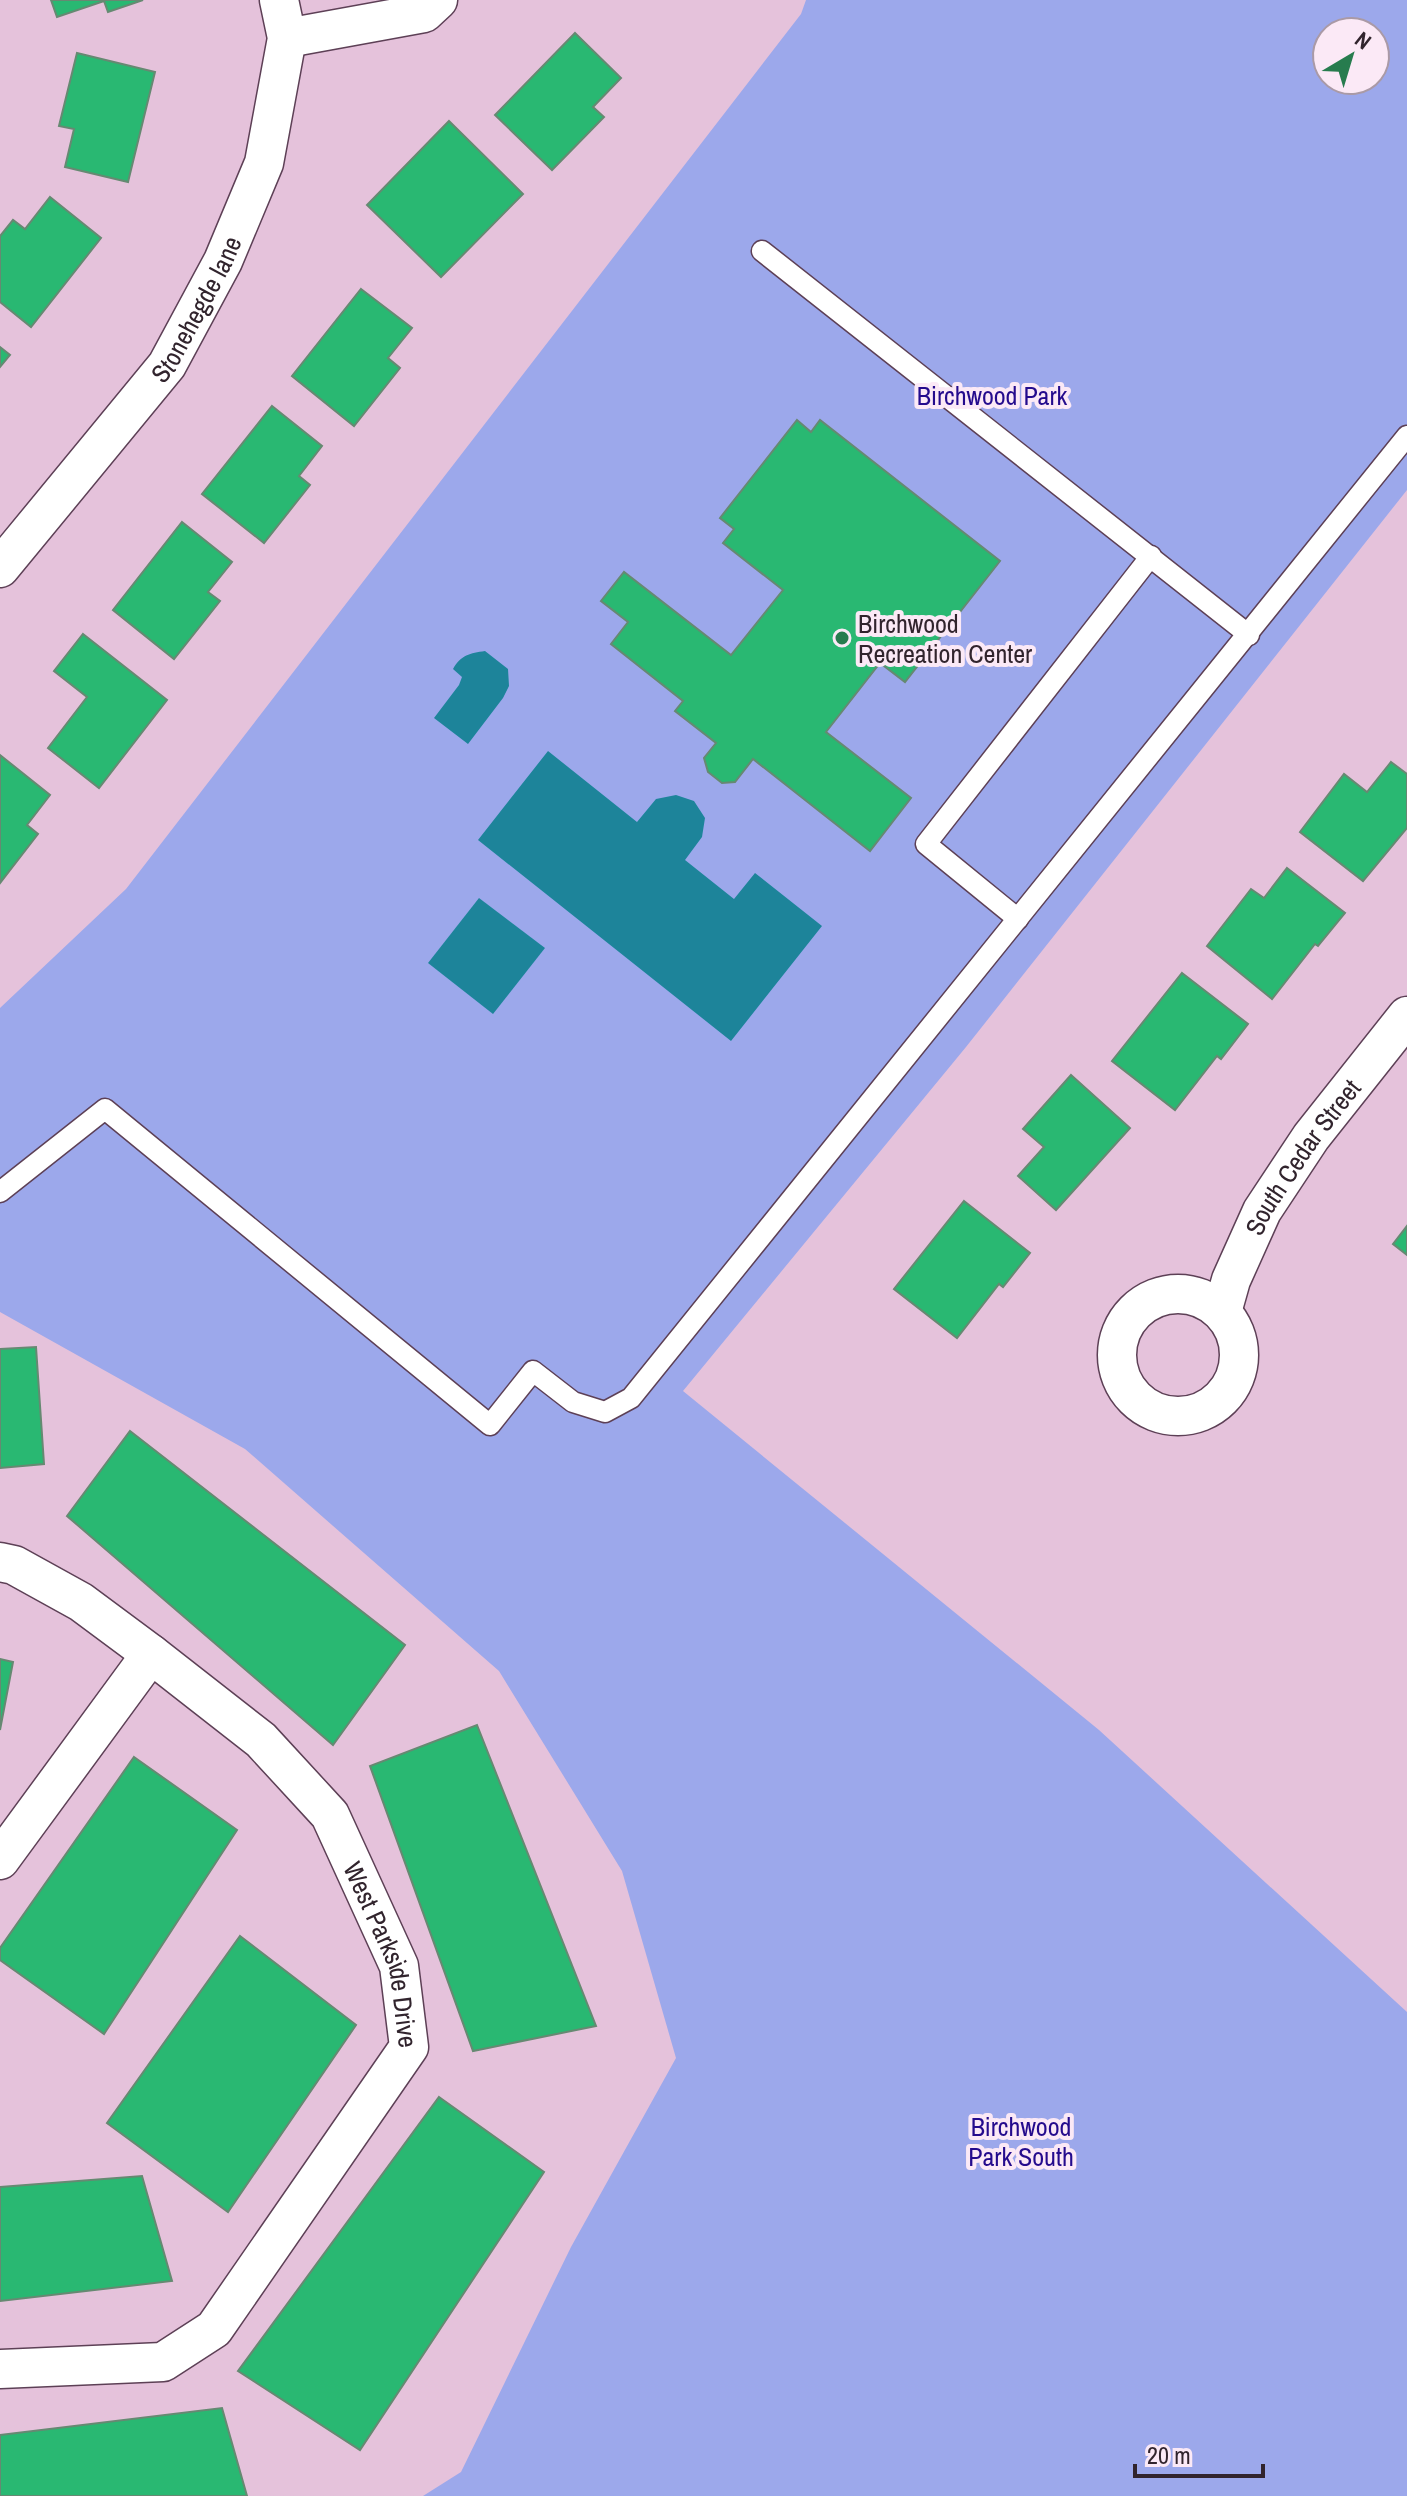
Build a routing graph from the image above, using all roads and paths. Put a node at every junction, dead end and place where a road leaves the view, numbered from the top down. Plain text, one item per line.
1 (279, 0) edge
2 (438, 0) edge
3 (287, 38) junction
4 (762, 251) dead end
5 (1407, 436) edge
6 (1151, 556) junction
7 (0, 568) edge
8 (1249, 635) junction
9 (1018, 919) junction
10 (1407, 1016) edge
11 (0, 1192) edge
12 (1222, 1312) dead end
13 (0, 1562) edge
14 (151, 1654) junction
15 (0, 1860) edge
16 (0, 2369) edge

1 - 3 street, Stonehegde lane
2 - 3 street
3 - 7 street, Stonehegde lane
4 - 6 lane
5 - 8 lane
6 - 8 lane
6 - 9 lane
8 - 9 lane
9 - 11 lane
10 - 12 street, South Cedar Street
13 - 14 street, West Parkside Drive
14 - 15 street
14 - 16 street, West Parkside Drive

